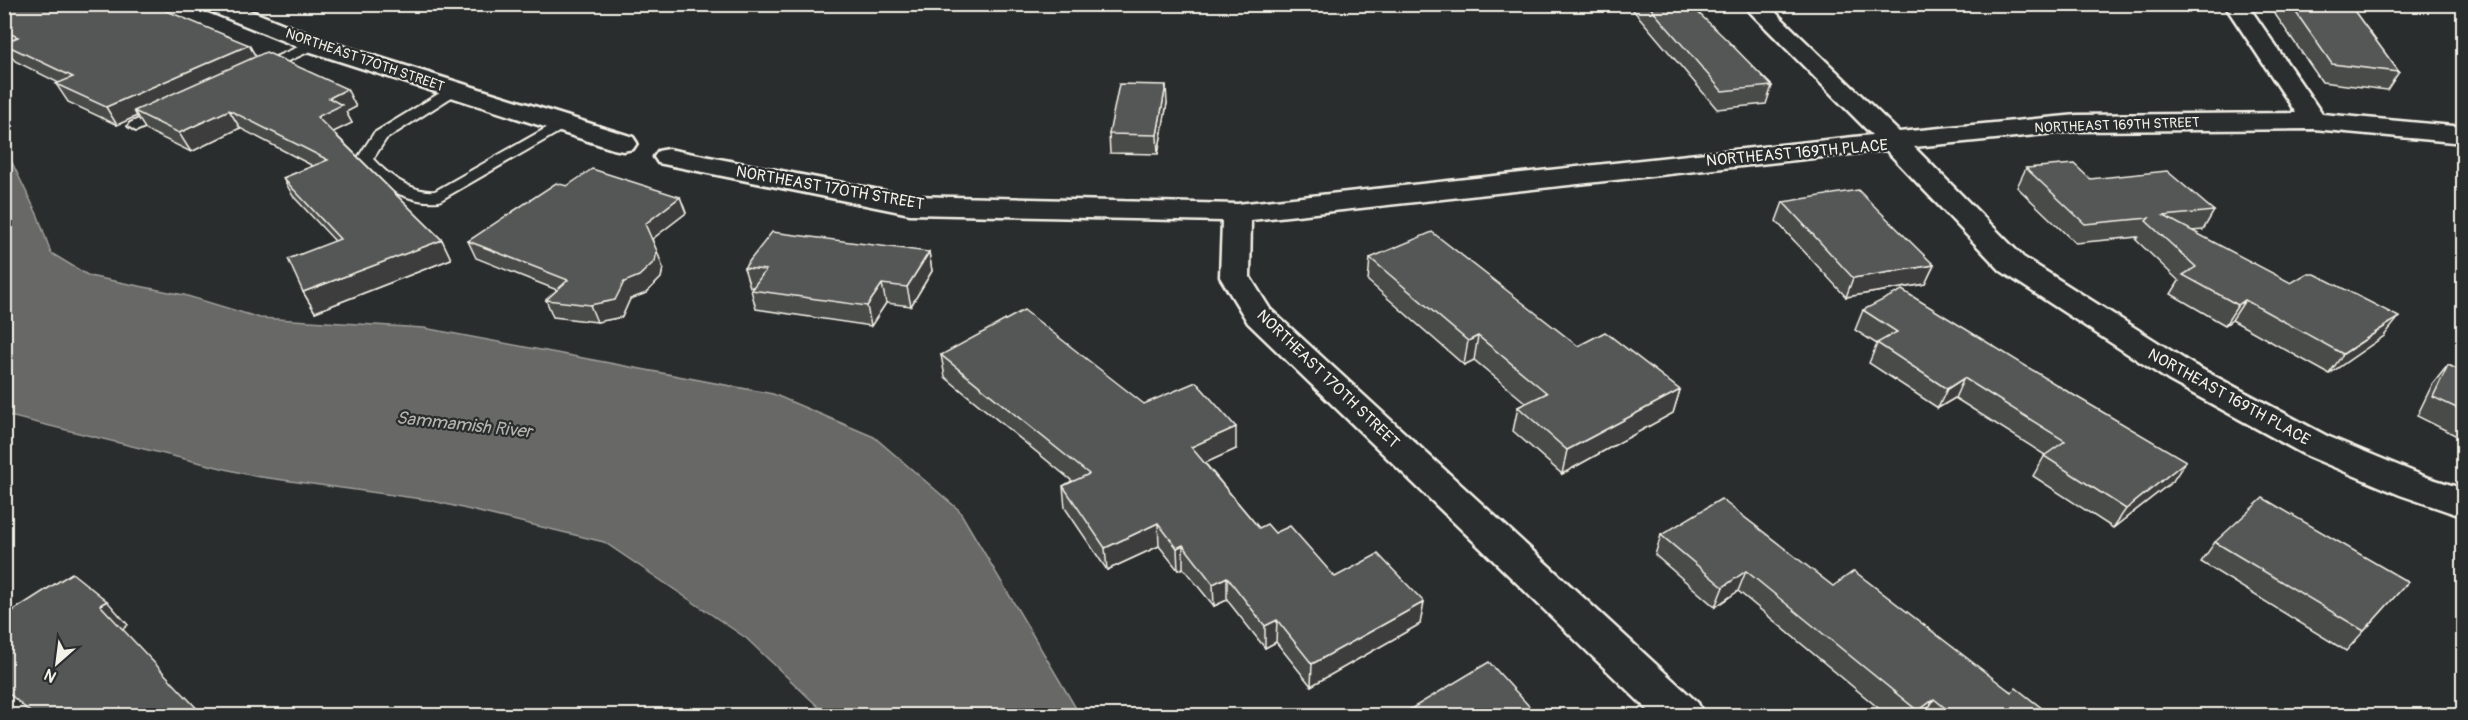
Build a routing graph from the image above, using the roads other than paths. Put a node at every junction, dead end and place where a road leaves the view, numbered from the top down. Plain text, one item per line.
1 (212, 4) edge
2 (1753, 4) edge
3 (2235, 4) edge
4 (312, 45) junction
5 (247, 75) edge
6 (453, 90) junction
7 (177, 107) edge
8 (2314, 120) junction
9 (563, 125) junction
10 (136, 126) dead end
11 (2463, 135) edge
12 (1893, 141) junction
13 (623, 144) dead end
14 (668, 158) dead end
15 (1237, 213) junction
16 (2463, 503) edge
17 (1683, 716) edge

1 - 4 street, NORTHEAST 170TH STREET
2 - 12 street
3 - 8 street
4 - 5 lane
4 - 6 street, NORTHEAST 170TH STREET
6 - 9 street, NORTHEAST 170TH STREET
6 - 9 lane
7 - 10 lane
8 - 11 street, NORTHEAST 169TH STREET
8 - 12 street, NORTHEAST 169TH STREET
9 - 13 street, NORTHEAST 170TH STREET
12 - 15 street, NORTHEAST 169TH PLACE
12 - 16 street, NORTHEAST 169TH PLACE
14 - 15 street, NORTHEAST 170TH STREET
15 - 17 street, NORTHEAST 170TH STREET

